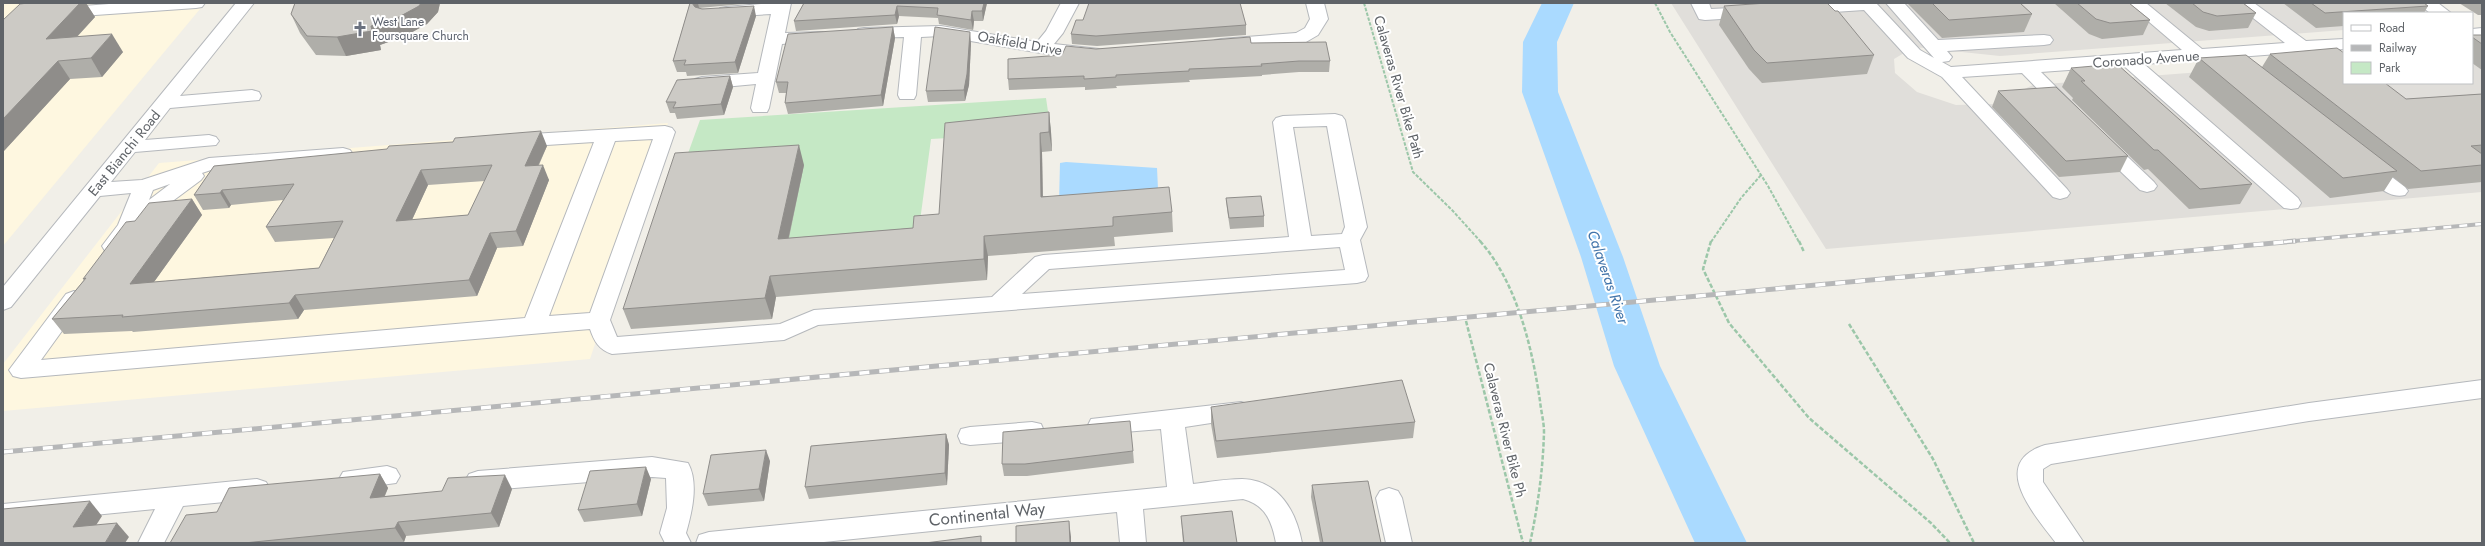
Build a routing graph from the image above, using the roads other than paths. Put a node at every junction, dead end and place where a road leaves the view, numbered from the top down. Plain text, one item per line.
1 (76, 3) edge
2 (196, 3) edge
3 (246, 3) edge
4 (1070, 3) edge
5 (1315, 3) edge
6 (1700, 3) edge
7 (1895, 3) edge
8 (2136, 3) edge
9 (2242, 3) edge
10 (2426, 3) edge
11 (1868, 4) edge
12 (781, 5) edge
13 (2440, 12) edge
14 (712, 13) edge
15 (2027, 24) edge
16 (913, 31) junction
17 (774, 39) junction
18 (2044, 40) junction
19 (2343, 44) edge
20 (1205, 46) edge
21 (1934, 46) junction
22 (2302, 47) junction
23 (1041, 48) junction
24 (1112, 52) edge
25 (2223, 53) junction
26 (2198, 55) junction
27 (2128, 60) junction
28 (2073, 64) junction
29 (2026, 67) junction
30 (2242, 68) edge
31 (1948, 73) junction
32 (765, 78) junction
33 (683, 84) edge
34 (907, 95) dead end
35 (252, 96) dead end
36 (165, 103) junction
37 (760, 108) dead end
38 (607, 135) junction
39 (209, 140) dead end
40 (495, 142) edge
41 (129, 147) junction
42 (2348, 152) edge
43 (360, 153) edge
44 (209, 164) junction
45 (144, 186) junction
46 (2147, 186) dead end
47 (94, 190) junction
48 (2398, 191) edge
49 (2060, 193) dead end
50 (2291, 203) dead end
51 (128, 226) junction
52 (1349, 240) junction
53 (1301, 244) junction
54 (100, 264) edge
55 (86, 282) edge
56 (3, 302) edge
57 (999, 304) junction
58 (599, 320) junction
59 (534, 326) junction
60 (2482, 390) edge
61 (1266, 408) edge
62 (1172, 419) junction
63 (970, 436) dead end
64 (387, 476) dead end
65 (332, 481) edge
66 (466, 482) edge
67 (277, 487) edge
68 (1181, 494) junction
69 (175, 497) junction
70 (1389, 498) dead end
71 (1130, 500) junction
72 (3, 514) edge
73 (750, 541) edge
74 (151, 543) edge
75 (678, 543) edge
76 (708, 543) edge
77 (1133, 543) edge
78 (1289, 543) edge
79 (1399, 543) edge
80 (2072, 543) edge

1 - 2 street
3 - 36 street, East Bianchi Road
4 - 23 street
5 - 20 street
6 - 11 street
7 - 21 street
8 - 26 street
9 - 22 street
10 - 13 street
11 - 31 street
12 - 14 street
12 - 17 street
15 - 18 street
16 - 17 street, Oakfield Drive
16 - 23 street, Oakfield Drive
16 - 34 street
17 - 32 street
18 - 21 street
18 - 28 street
19 - 22 street, Coronado Avenue
21 - 31 street
22 - 25 street, Coronado Avenue
23 - 24 street, Oakfield Drive
25 - 26 street, Coronado Avenue
25 - 30 street
26 - 27 street, Coronado Avenue
27 - 28 street, Coronado Avenue
27 - 50 street
28 - 29 street, Coronado Avenue
29 - 31 street, Coronado Avenue
29 - 46 street
31 - 49 street
32 - 33 street
32 - 37 street
35 - 36 street
36 - 41 street, East Bianchi Road
38 - 40 street
38 - 58 street
38 - 59 street
39 - 41 street
41 - 47 street, East Bianchi Road
42 - 48 street
43 - 44 street
44 - 45 street
44 - 51 street
45 - 47 street
45 - 51 street
47 - 56 street, East Bianchi Road
51 - 54 street
52 - 53 street
52 - 53 street
52 - 57 street
53 - 57 street
55 - 59 street
57 - 58 street
58 - 59 street
60 - 80 street
61 - 62 street
62 - 63 street
62 - 68 street
64 - 65 street
66 - 75 street
67 - 69 street
68 - 71 street, Continental Way
68 - 78 street, Continental Way
69 - 72 street
69 - 74 street
70 - 79 street
71 - 73 street, Continental Way
71 - 77 street
73 - 76 street, Continental Way

